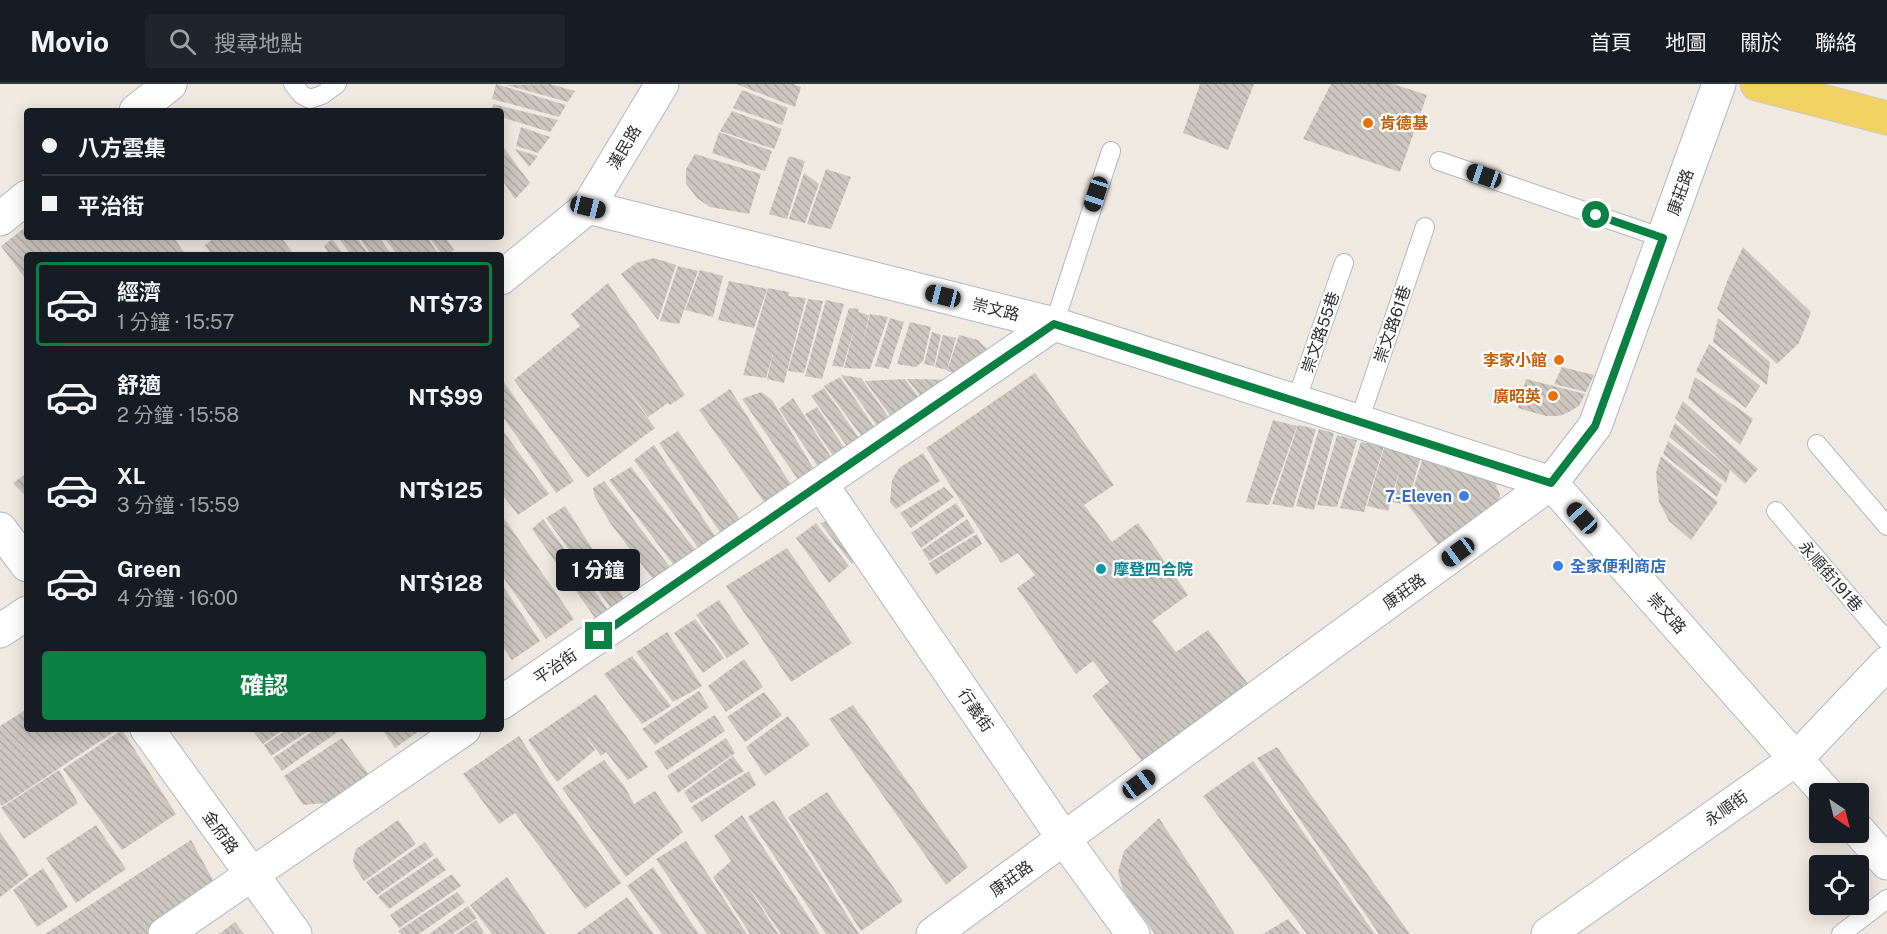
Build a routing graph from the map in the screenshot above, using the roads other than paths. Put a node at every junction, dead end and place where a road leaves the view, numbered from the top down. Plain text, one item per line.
1 (170, 84) edge
2 (293, 84) edge
3 (337, 84) edge
4 (662, 84) edge
5 (1719, 84) edge
6 (1757, 84) edge
7 (140, 108) edge
8 (1887, 118) edge
9 (1111, 151) dead end
10 (1439, 160) dead end
11 (24, 199) edge
12 (588, 207) junction
13 (0, 219) edge
14 (1425, 226) dead end
15 (1663, 238) junction
16 (1344, 263) dead end
17 (504, 276) edge
18 (1054, 324) junction
19 (1296, 401) junction
20 (1359, 421) junction
21 (1817, 444) dead end
22 (1551, 483) junction
23 (821, 484) junction
24 (1776, 511) dead end
25 (1887, 526) edge
26 (0, 529) edge
27 (24, 561) edge
28 (24, 615) edge
29 (0, 632) edge
30 (1887, 641) edge
31 (1887, 663) edge
32 (504, 701) edge
33 (149, 732) edge
34 (460, 732) edge
35 (1796, 759) junction
36 (1817, 783) edge
37 (1064, 839) junction
38 (1869, 843) edge
39 (1887, 863) edge
40 (252, 874) junction
41 (1887, 899) edge
42 (165, 934) edge
43 (295, 934) edge
44 (933, 934) edge
45 (1133, 934) edge
46 (1548, 934) edge
47 (1841, 934) edge

1 - 7 street
2 - 3 lane
4 - 12 street, 漢民路
5 - 15 street, 康莊路
6 - 8 main road
9 - 18 lane
10 - 15 lane
11 - 13 street
12 - 17 street, 漢民路
12 - 18 street, 崇文路
14 - 20 lane, 崇文路61巷
15 - 22 street, 康莊路
16 - 19 lane, 崇文路55巷
18 - 19 street, 崇文路
18 - 23 street, 平治街
19 - 20 street, 崇文路
20 - 22 street, 崇文路
21 - 25 lane
22 - 35 street, 崇文路
22 - 37 street, 康莊路
23 - 32 street, 平治街
23 - 37 street, 行義街
24 - 30 lane, 永順街191巷
26 - 27 street
28 - 29 street
31 - 35 street, 永順街
33 - 40 street, 金府路
34 - 40 street
35 - 36 street, 崇文路
35 - 46 street, 永順街
37 - 44 street, 康莊路
37 - 45 street, 行義街
38 - 39 street
40 - 42 street
40 - 43 street, 金府路
41 - 47 lane

